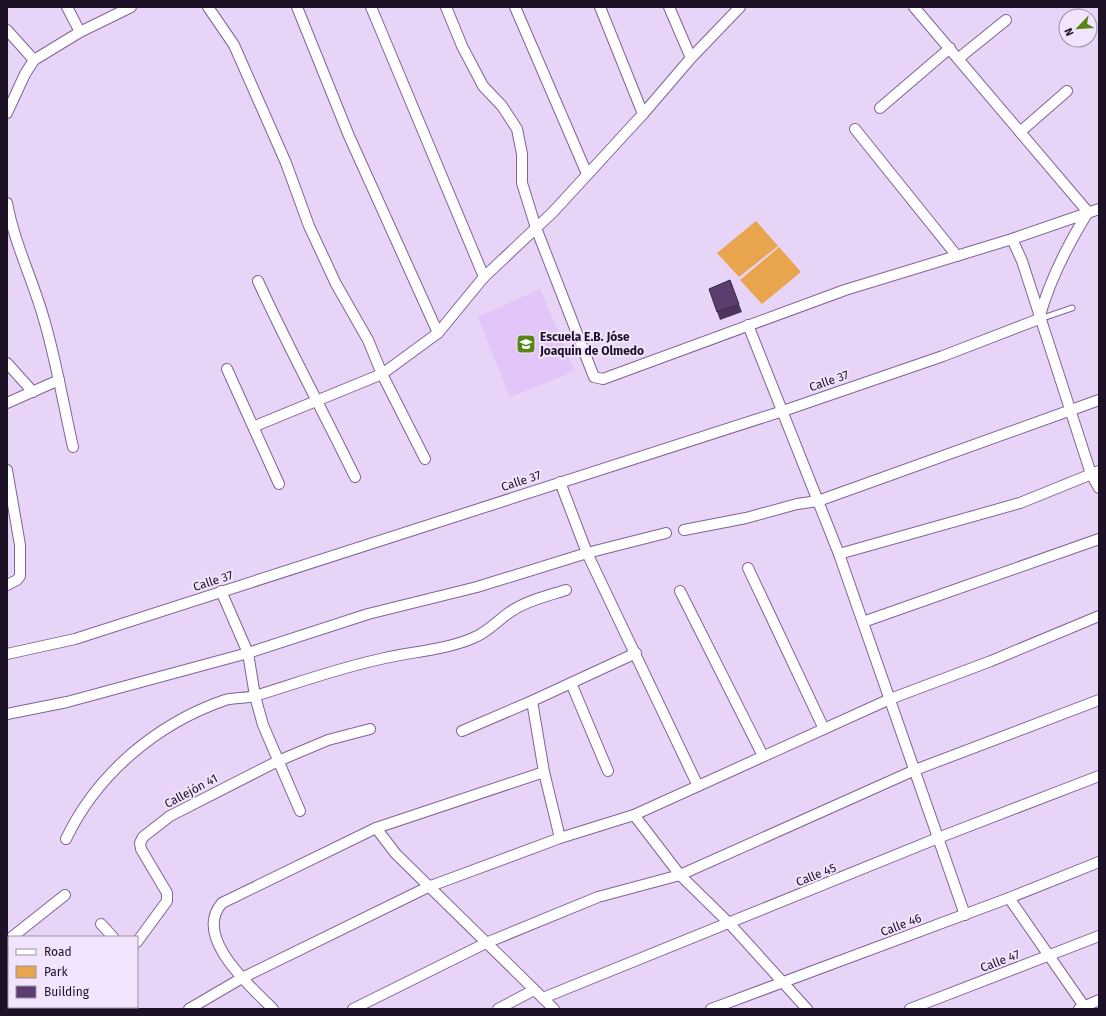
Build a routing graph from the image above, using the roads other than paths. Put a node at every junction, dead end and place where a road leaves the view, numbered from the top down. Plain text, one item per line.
1 (67, 7) edge
2 (131, 7) edge
3 (208, 7) edge
4 (296, 7) edge
5 (371, 7) edge
6 (446, 7) edge
7 (515, 7) edge
8 (600, 7) edge
9 (669, 7) edge
10 (740, 7) edge
11 (914, 7) edge
12 (1006, 20) dead end
13 (7, 30) edge
14 (80, 32) junction
15 (950, 48) junction
16 (691, 58) junction
17 (959, 58) junction
18 (34, 60) junction
19 (1067, 91) dead end
20 (880, 108) dead end
21 (7, 113) edge
22 (643, 114) junction
23 (855, 129) dead end
24 (1020, 132) junction
25 (586, 174) junction
26 (7, 203) edge
27 (1099, 209) edge
28 (1088, 212) junction
29 (536, 228) junction
30 (1012, 239) junction
31 (958, 256) junction
32 (484, 277) junction
33 (258, 281) dead end
34 (1072, 308) dead end
35 (1039, 319) junction
36 (748, 325) junction
37 (438, 333) junction
38 (7, 363) edge
39 (227, 369) dead end
40 (382, 374) junction
41 (58, 380) junction
42 (33, 392) junction
43 (1099, 400) edge
44 (318, 401) junction
45 (7, 403) edge
46 (782, 411) junction
47 (1071, 411) junction
48 (255, 426) junction
49 (73, 447) dead end
50 (425, 459) dead end
51 (7, 470) edge
52 (1095, 472) edge
53 (356, 477) dead end
54 (560, 482) junction
55 (279, 484) dead end
56 (1099, 488) edge
57 (818, 501) junction
58 (684, 530) dead end
59 (666, 533) dead end
60 (1099, 539) edge
61 (587, 553) junction
62 (839, 554) junction
63 (748, 568) dead end
64 (7, 585) edge
65 (566, 590) dead end
66 (222, 591) junction
67 (680, 591) dead end
68 (1099, 616) edge
69 (863, 622) junction
70 (248, 653) junction
71 (636, 653) junction
72 (7, 654) edge
73 (571, 683) junction
74 (256, 696) junction
75 (890, 699) junction
76 (1099, 700) edge
77 (532, 701) junction
78 (7, 714) edge
79 (370, 729) dead end
80 (824, 729) junction
81 (462, 731) dead end
82 (763, 756) junction
83 (278, 761) junction
84 (608, 770) dead end
85 (915, 770) junction
86 (544, 772) junction
87 (1099, 776) edge
88 (698, 786) junction
89 (300, 811) dead end
90 (634, 815) junction
91 (376, 828) junction
92 (560, 838) junction
93 (938, 838) junction
94 (66, 840) dead end
95 (1099, 862) edge
96 (680, 875) junction
97 (428, 886) junction
98 (65, 895) dead end
99 (1009, 898) junction
100 (964, 915) junction
101 (101, 924) dead end
102 (730, 924) junction
103 (13, 936) edge
104 (112, 936) edge
105 (1099, 936) edge
106 (138, 941) edge
107 (486, 943) junction
108 (1050, 955) junction
109 (242, 978) junction
110 (783, 983) junction
111 (534, 990) junction
112 (543, 998) junction
113 (1099, 1000) edge
114 (1083, 1008) edge
115 (189, 1009) edge
116 (273, 1009) edge
117 (352, 1009) edge
118 (498, 1009) edge
119 (554, 1009) edge
120 (711, 1009) edge
121 (806, 1009) edge
122 (910, 1009) edge

1 - 14 street
2 - 14 street
3 - 40 street
4 - 37 street
5 - 32 street
6 - 29 street
7 - 25 street
8 - 22 street
9 - 16 street
10 - 16 street
11 - 15 street
12 - 17 street
13 - 18 street
14 - 18 street
15 - 17 street
15 - 20 street
16 - 22 street
17 - 24 street
18 - 21 street
19 - 24 street
22 - 25 street
23 - 31 street
24 - 28 street
25 - 29 street
26 - 41 street
27 - 28 street
28 - 30 street
28 - 35 street
29 - 32 street
29 - 36 street
30 - 31 street
30 - 35 street
31 - 36 street
32 - 37 street
33 - 44 street
34 - 35 lane
35 - 46 street, Calle 37
35 - 47 street
36 - 46 street
37 - 40 street
38 - 42 street
39 - 48 street
40 - 44 street
40 - 50 street
41 - 42 street
41 - 49 street
42 - 45 street
43 - 47 street
44 - 48 street
44 - 53 street
46 - 54 street, Calle 37
46 - 57 street
47 - 52 street
47 - 57 street
48 - 55 street
51 - 64 street
52 - 56 street
52 - 62 street
54 - 61 street
54 - 66 street, Calle 37
57 - 58 street
57 - 62 street
59 - 61 street
60 - 69 street
61 - 70 street
61 - 71 street
62 - 69 street
63 - 80 street
65 - 74 street
66 - 70 street
66 - 72 street, Calle 37
67 - 82 street
68 - 75 street
69 - 75 street
70 - 74 street
70 - 78 street
71 - 73 street
71 - 88 street
73 - 77 street
73 - 84 street
74 - 83 street
74 - 94 street
75 - 80 street
75 - 85 street
76 - 85 street
77 - 81 street
77 - 86 street
79 - 83 street, Callejón 41
80 - 82 street
82 - 88 street
83 - 89 street
83 - 106 street, Callejón 41
85 - 93 street
85 - 96 street
86 - 91 street
86 - 92 street
87 - 93 street, Calle 45
88 - 90 street
90 - 92 street
90 - 96 street
91 - 97 street
91 - 109 street
92 - 97 street
93 - 100 street
93 - 102 street, Calle 45
95 - 99 street, Calle 46
96 - 102 street
96 - 107 street
97 - 107 street
97 - 109 street
98 - 103 street
99 - 100 street, Calle 46
99 - 108 street
100 - 110 street, Calle 46
101 - 104 street
102 - 110 street
102 - 112 street, Calle 45
105 - 108 street, Calle 47
107 - 111 street
107 - 117 street
108 - 114 street
108 - 122 street, Calle 47
109 - 115 street
109 - 116 street
110 - 120 street, Calle 46
110 - 121 street
111 - 112 street
111 - 118 street
112 - 119 street
113 - 114 street

